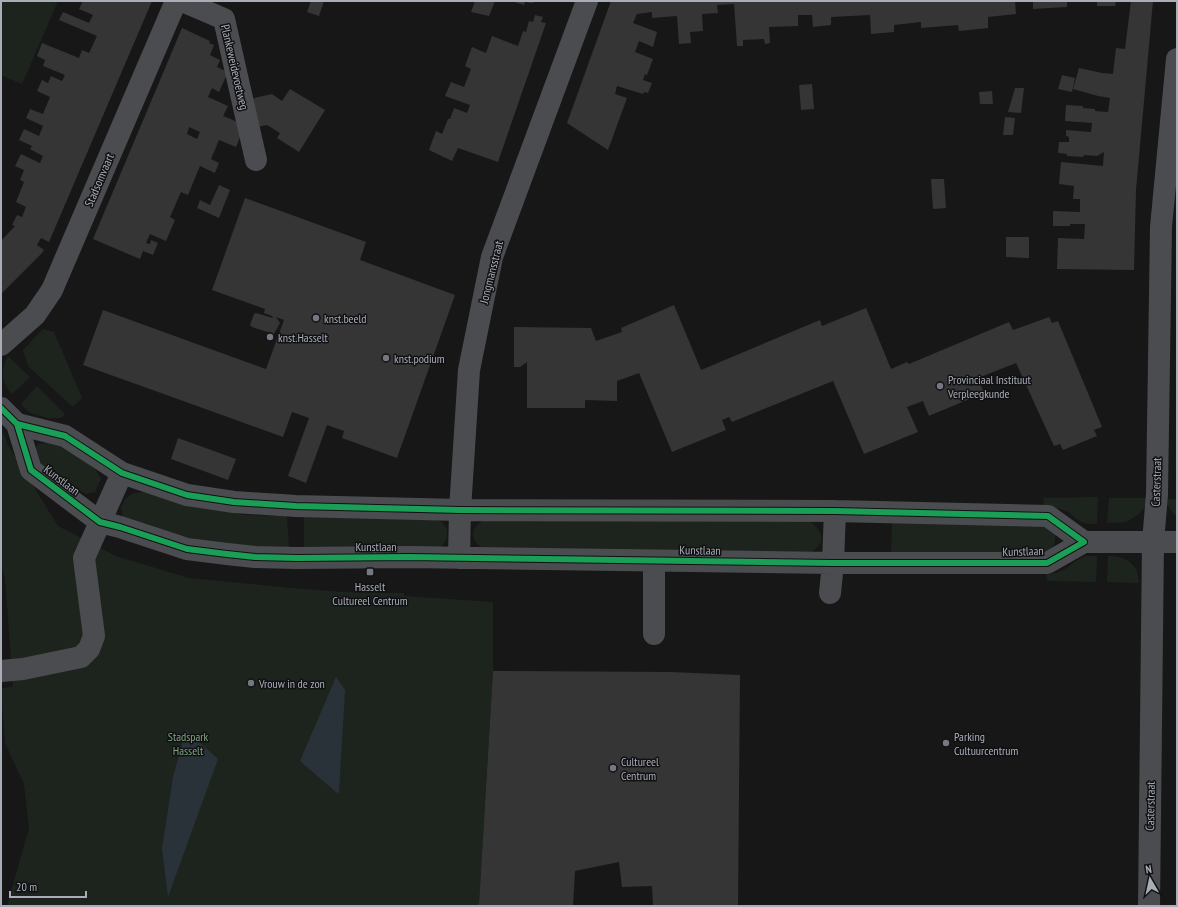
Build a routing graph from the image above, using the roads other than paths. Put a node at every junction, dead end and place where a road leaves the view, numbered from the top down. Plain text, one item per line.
1 (176, 1) edge
2 (182, 1) edge
3 (587, 1) edge
4 (1177, 59) edge
5 (256, 160) dead end
6 (1, 345) edge
7 (1, 408) edge
8 (16, 424) junction
9 (122, 473) junction
10 (460, 510) junction
11 (835, 511) junction
12 (100, 522) junction
13 (1084, 542) junction
14 (1153, 542) junction
15 (1177, 542) edge
16 (459, 558) junction
17 (654, 561) junction
18 (833, 563) junction
19 (830, 593) dead end
20 (654, 634) dead end
21 (1, 671) edge
22 (1149, 906) edge

1 - 6 street, Stadsomvaart
2 - 5 street, Plankeweidevoetweg
3 - 10 street, Jongmansstraat
4 - 14 street, Casterstraat
7 - 8 street, Kunstlaan
8 - 9 street
8 - 12 street, Kunstlaan
9 - 10 street
9 - 12 street
10 - 11 street
10 - 16 street, Jongmansstraat
11 - 13 street
11 - 18 street
12 - 16 street, Kunstlaan
12 - 21 street
13 - 14 street, Kunstlaan
13 - 18 street, Kunstlaan
14 - 15 street, Kunstlaan
14 - 22 street, Casterstraat
16 - 17 street, Kunstlaan
17 - 18 street, Kunstlaan
17 - 20 street
18 - 19 street

